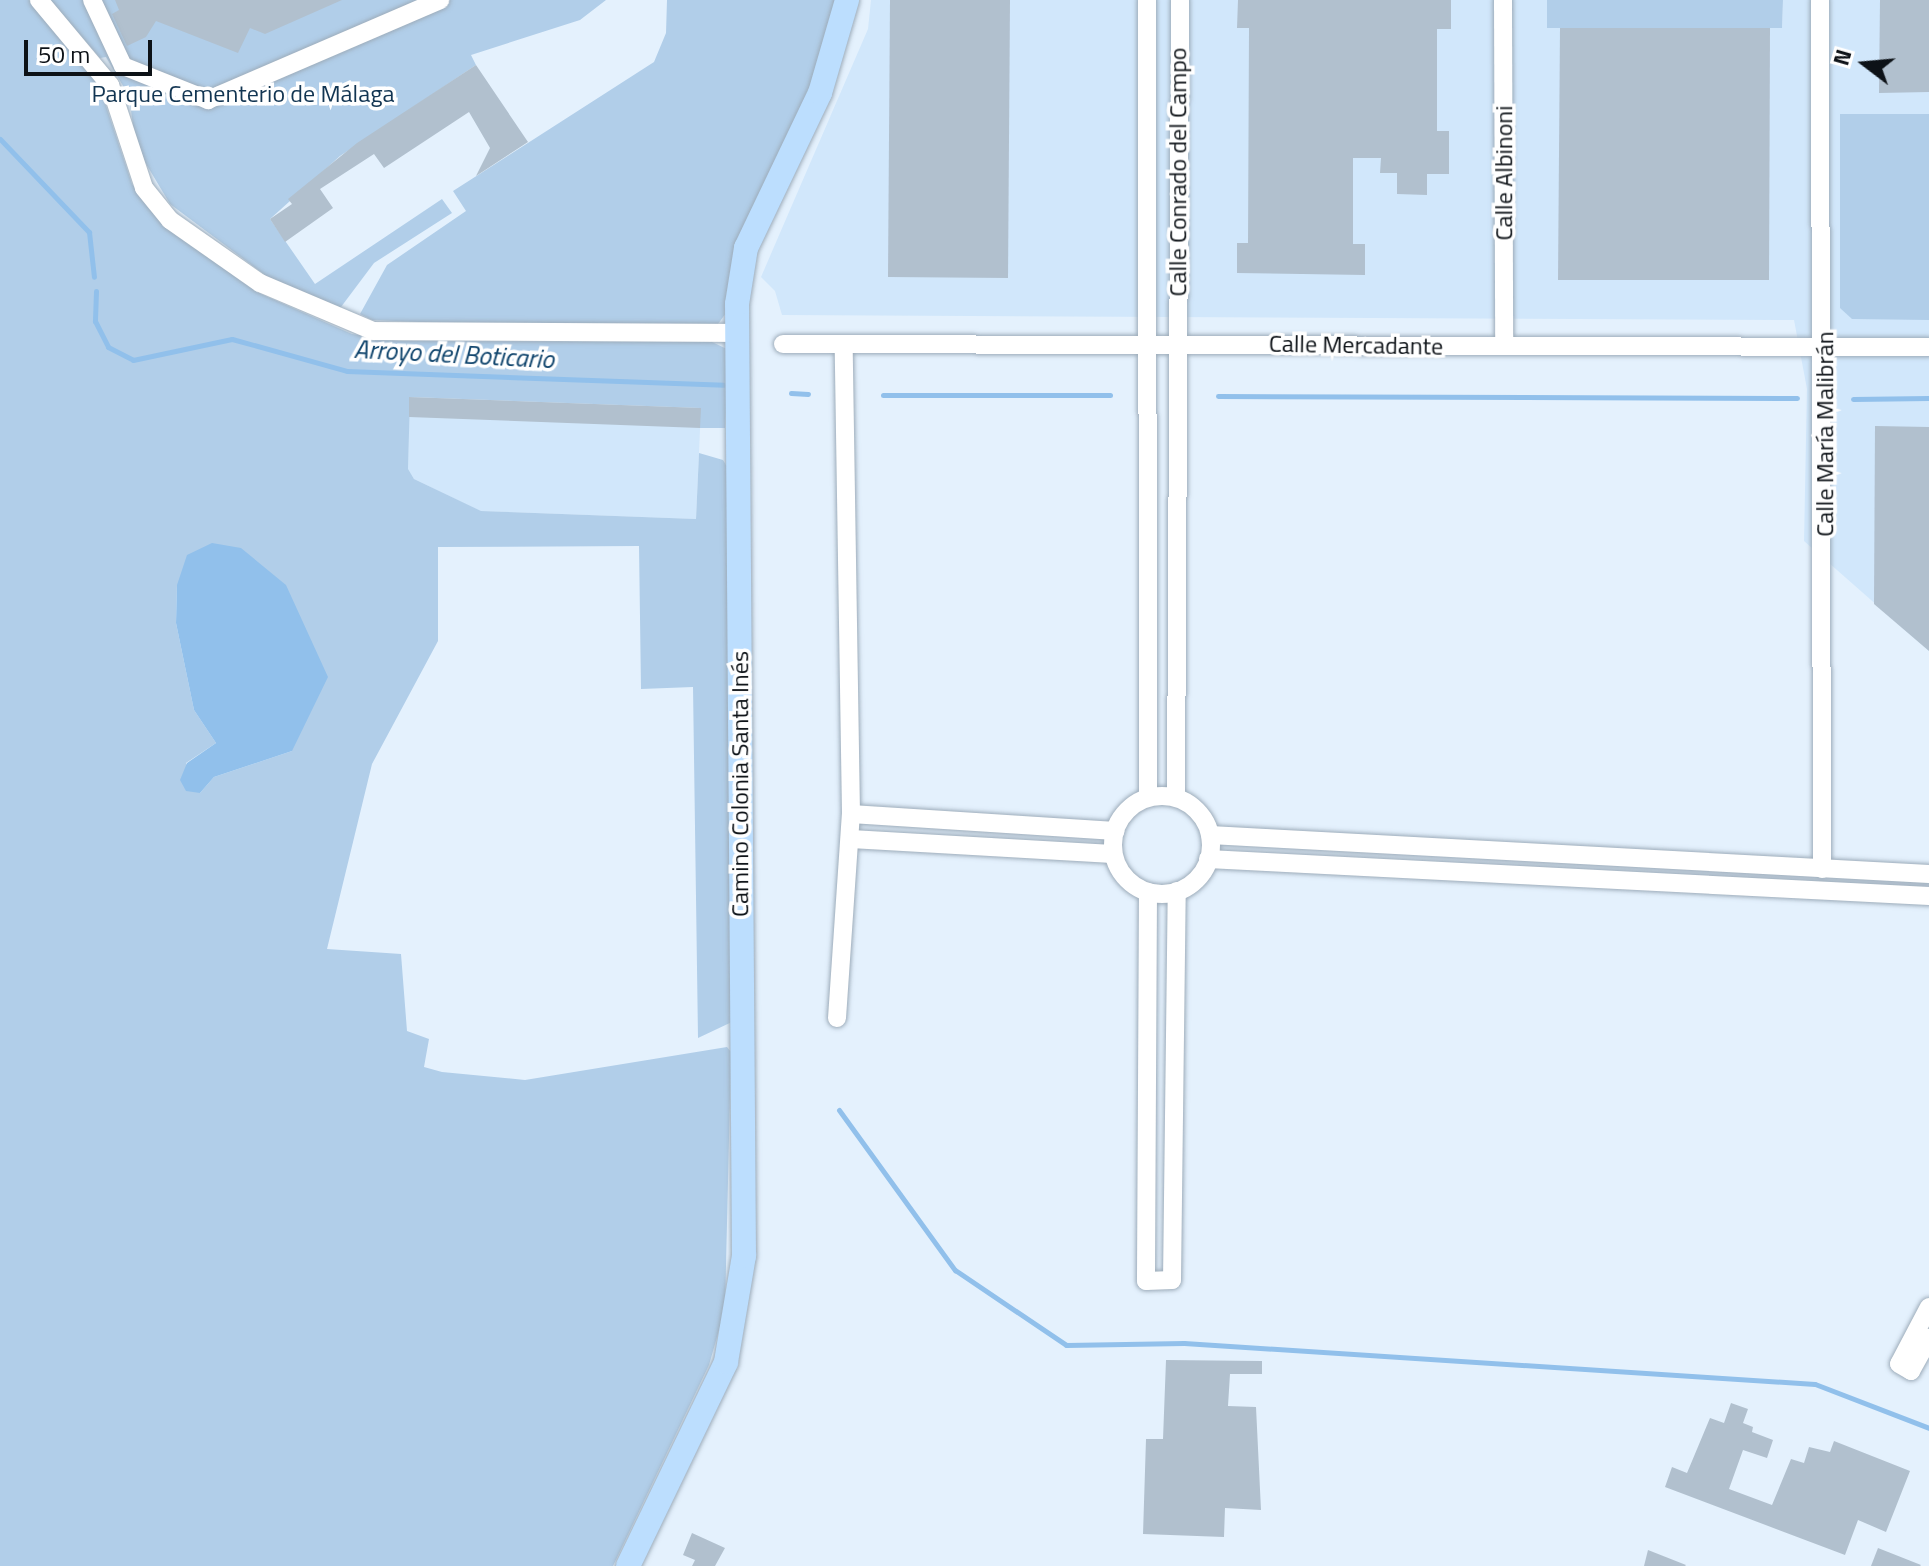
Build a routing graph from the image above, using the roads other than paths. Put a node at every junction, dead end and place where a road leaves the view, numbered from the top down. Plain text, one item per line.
1 (39, 0) edge
2 (92, 0) edge
3 (440, 0) edge
4 (847, 0) edge
5 (1147, 0) edge
6 (1180, 0) edge
7 (1503, 0) edge
8 (1820, 0) edge
9 (123, 66) junction
10 (110, 85) junction
11 (737, 333) junction
12 (783, 344) dead end
13 (1148, 344) junction
14 (1177, 344) junction
15 (844, 345) junction
16 (1504, 346) junction
17 (1929, 347) edge
18 (1824, 348) junction
19 (1148, 797) junction
20 (1176, 797) junction
21 (851, 814) junction
22 (1115, 831) junction
23 (1210, 835) junction
24 (851, 839) junction
25 (1113, 854) junction
26 (1208, 859) junction
27 (1822, 869) junction
28 (1929, 874) edge
29 (1177, 891) junction
30 (1148, 892) junction
31 (1929, 896) edge
32 (837, 1018) dead end
33 (1929, 1307) edge
34 (1929, 1338) edge
35 (628, 1566) edge

1 - 10 street
2 - 9 street
3 - 9 street
4 - 11 main road, Camino Colonia Santa Inés
5 - 13 street, Calle Conrado del Campo
6 - 14 street, Calle Conrado del Campo
7 - 16 street, Calle Albinoni
8 - 18 street, Calle María Malibrán
9 - 10 street
10 - 11 street
11 - 35 main road, Camino Colonia Santa Inés
12 - 15 street, Calle Mercadante
13 - 14 street, Calle Mercadante
13 - 15 street, Calle Mercadante
13 - 19 street, Calle Conrado del Campo
14 - 16 street, Calle Mercadante
14 - 20 street, Calle Conrado del Campo
15 - 21 street
16 - 18 street, Calle Mercadante
17 - 18 street, Calle Mercadante
18 - 27 street, Calle María Malibrán
19 - 20 street
19 - 22 street
20 - 23 street
21 - 22 street
21 - 24 street
22 - 25 street
23 - 26 street
23 - 27 street
24 - 25 street
24 - 32 street
25 - 30 street
26 - 29 street
26 - 31 street
27 - 28 street
29 - 30 street
29 - 30 street
33 - 34 street

